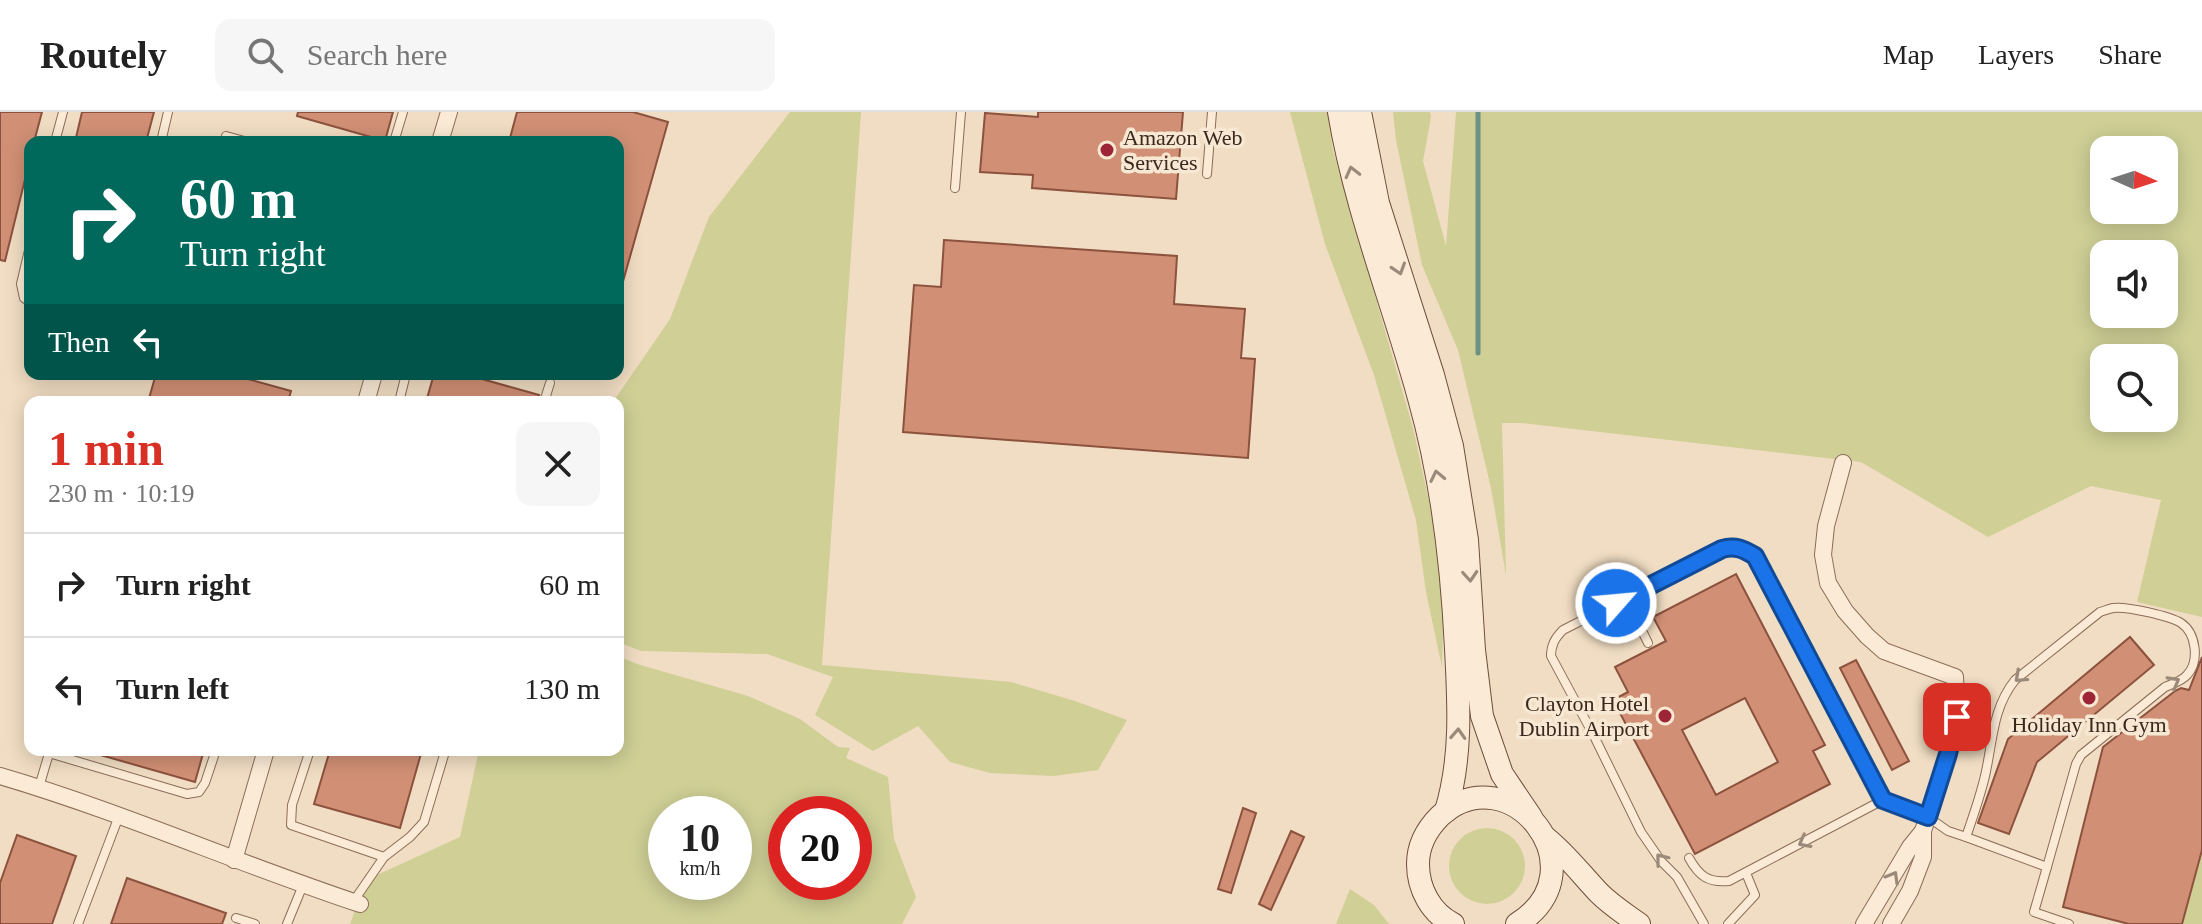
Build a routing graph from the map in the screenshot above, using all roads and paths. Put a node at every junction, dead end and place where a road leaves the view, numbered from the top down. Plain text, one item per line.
1 (63, 112) edge
2 (168, 112) edge
3 (403, 112) edge
4 (449, 112) edge
5 (961, 112) edge
6 (1212, 112) edge
7 (1339, 112) edge
8 (1360, 112) edge
9 (57, 136) edge
10 (162, 136) edge
11 (396, 136) edge
12 (442, 136) edge
13 (1207, 174) dead end
14 (955, 188) dead end
15 (24, 271) edge
16 (24, 298) edge
17 (550, 383) dead end
18 (546, 396) edge
19 (1843, 463) dead end
20 (1626, 598) junction
21 (1648, 643) dead end
22 (48, 756) edge
23 (66, 756) edge
24 (214, 756) edge
25 (264, 756) edge
26 (308, 756) edge
27 (444, 756) edge
28 (0, 776) edge
29 (39, 787) junction
30 (1883, 800) junction
31 (1446, 811) junction
32 (119, 816) junction
33 (1531, 817) junction
34 (1926, 824) junction
35 (1966, 837) junction
36 (1546, 838) junction
37 (384, 857) junction
38 (1689, 858) dead end
39 (234, 860) junction
40 (2047, 867) junction
41 (1746, 873) junction
42 (303, 885) junction
43 (357, 903) joint
44 (1433, 916) edge
45 (236, 918) dead end
46 (78, 924) edge
47 (255, 924) edge
48 (287, 924) edge
49 (1453, 924) edge
50 (1517, 924) edge
51 (1639, 924) edge
52 (1704, 924) edge
53 (1728, 924) edge
54 (1864, 924) edge
55 (1891, 924) edge
56 (2069, 924) edge

1 - 9 lane
2 - 10 lane
3 - 11 lane
4 - 12 street
5 - 14 lane
6 - 13 lane
31 -> 7 main road
8 -> 33 main road
15 - 16 lane
17 - 18 lane
19 - 34 street
20 - 21 lane
20 - 30 lane
52 -> 20 lane
22 - 29 lane
23 - 24 lane
25 - 39 street
26 - 37 lane
27 - 37 lane
28 - 29 street
29 - 32 street
30 - 34 lane
30 -> 41 lane
31 - 33 main road
31 - 44 main road
32 - 39 street
32 - 46 lane
33 - 36 main road
34 - 35 lane
54 -> 34 street
34 - 55 street
35 - 40 lane
40 -> 35 lane
36 - 50 main road
36 - 51 main road
37 - 43 lane
38 - 41 lane
39 - 42 street
40 - 56 lane
41 - 53 lane
42 - 43 street
42 - 48 lane
44 - 49 main road
45 - 47 lane

